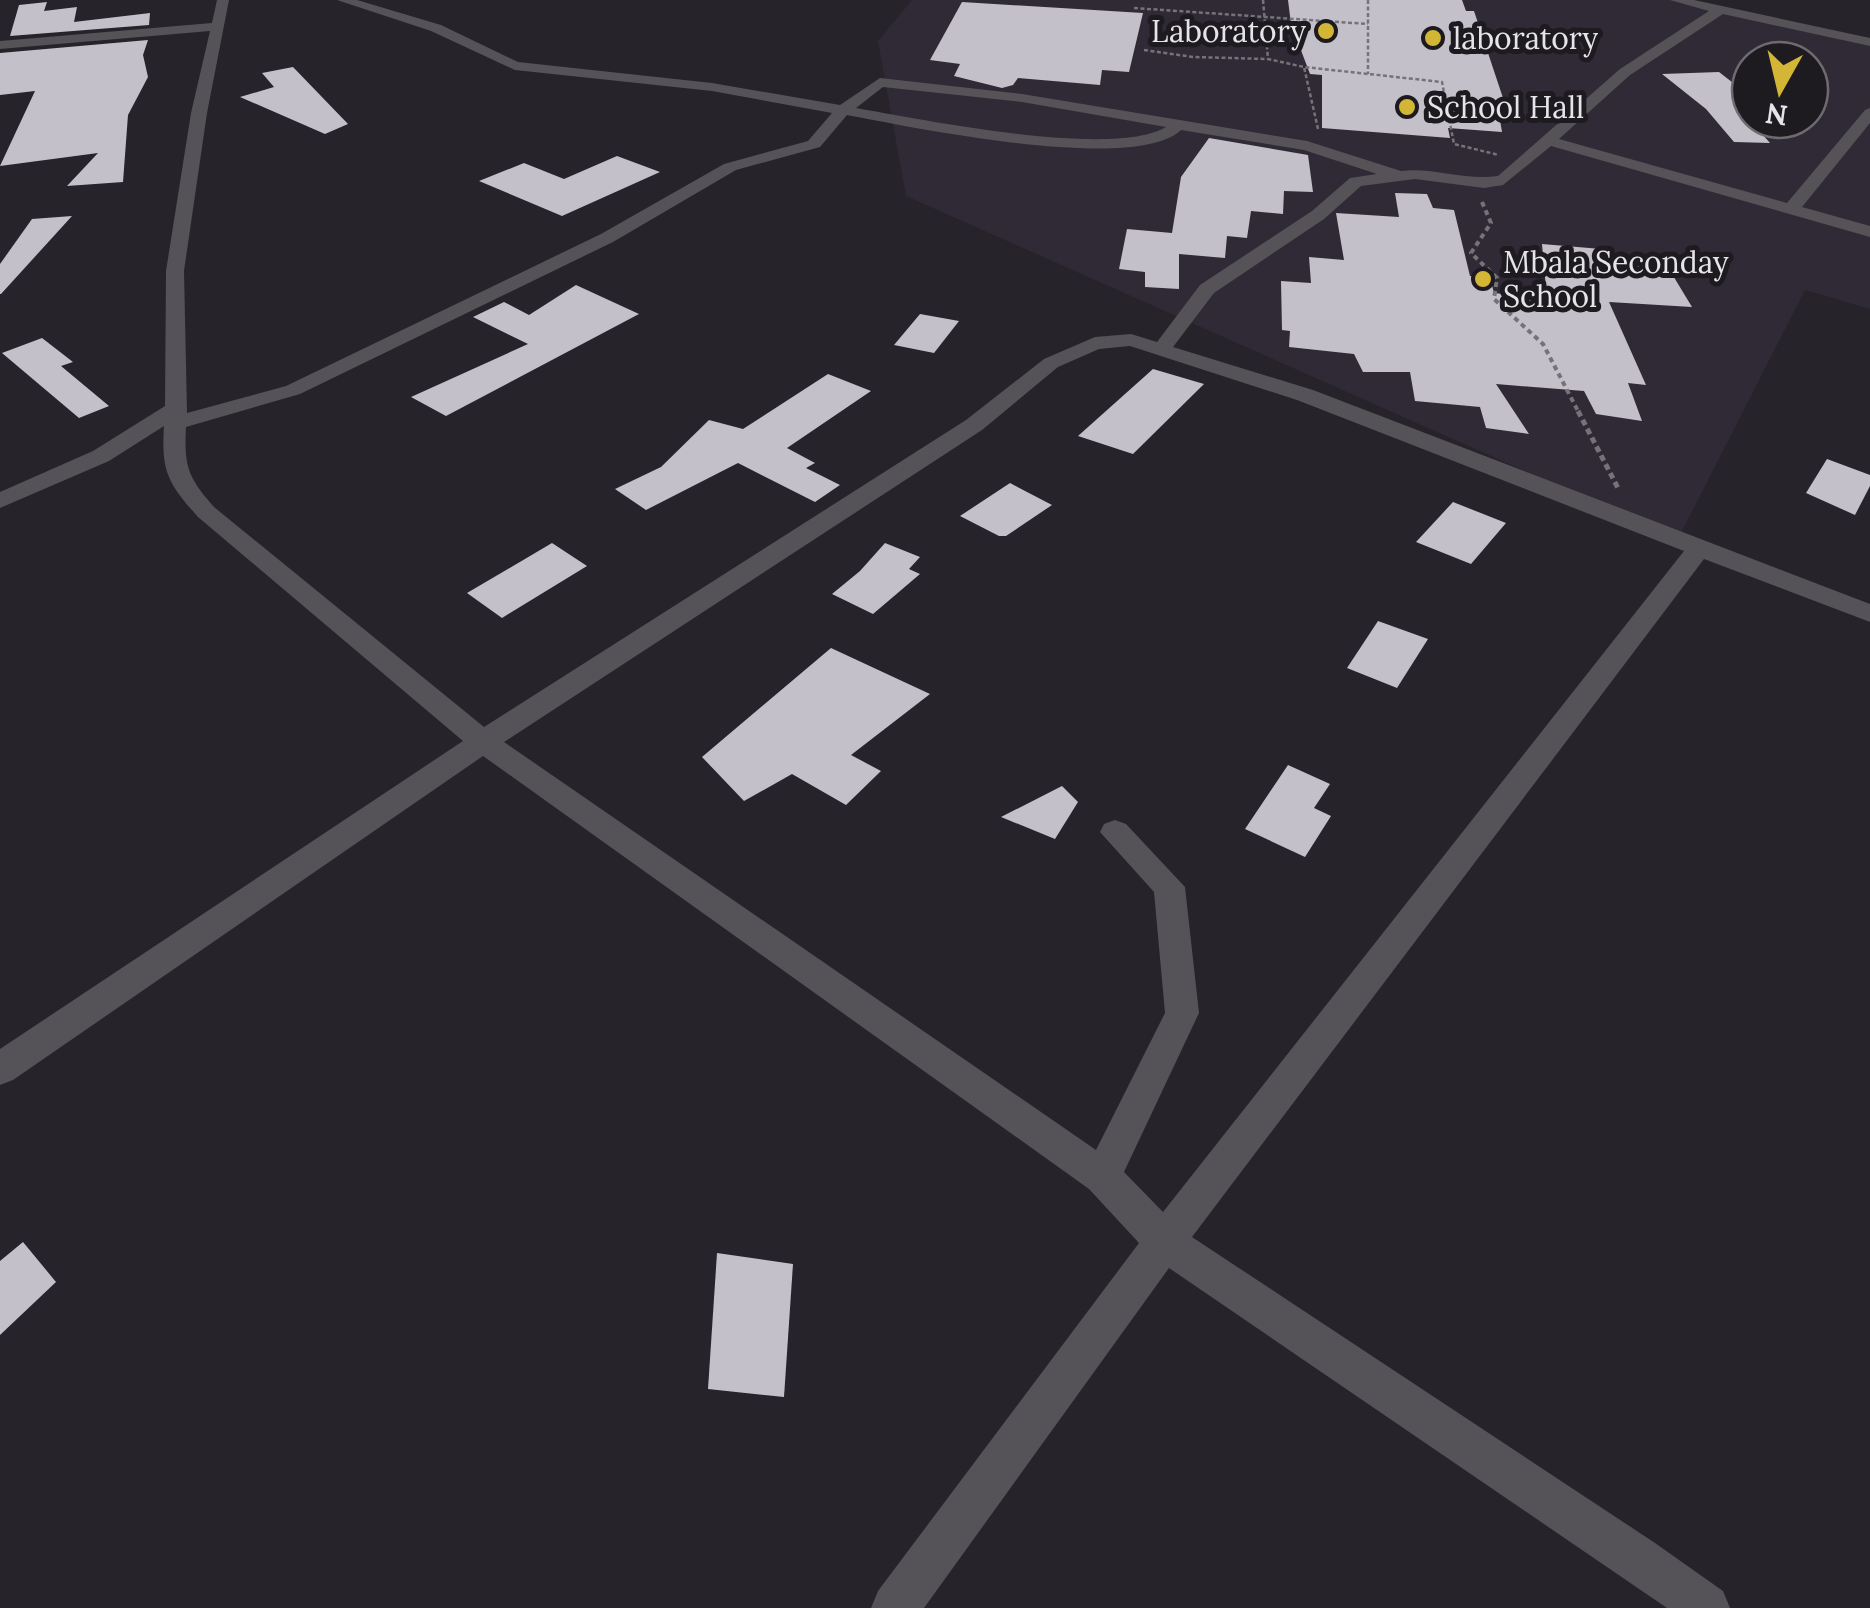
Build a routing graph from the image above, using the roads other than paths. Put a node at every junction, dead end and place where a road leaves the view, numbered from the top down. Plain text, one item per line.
1 (343, 0) edge
2 (1676, 0) edge
3 (1720, 10) junction
4 (220, 13) edge
5 (1870, 42) edge
6 (0, 45) edge
7 (843, 110) junction
8 (1870, 113) edge
9 (1181, 125) junction
10 (1550, 141) junction
11 (1400, 176) junction
12 (1790, 210) junction
13 (1870, 232) edge
14 (1162, 348) junction
15 (176, 416) junction
16 (0, 501) edge
17 (1700, 548) junction
18 (1870, 614) edge
19 (483, 742) junction
20 (1115, 832) dead end
21 (0, 1069) edge
22 (1102, 1176) junction
23 (1164, 1242) junction
24 (895, 1608) edge
25 (1706, 1608) edge

1 - 7 street
2 - 3 street
3 - 5 street
3 - 10 street
4 - 6 street
4 - 15 street
7 - 9 street
7 - 9 street
7 - 15 street
8 - 12 street
9 - 11 street
10 - 11 street
10 - 12 street
11 - 14 street
12 - 13 street
14 - 17 street
14 - 19 street
15 - 16 street
15 - 19 street
17 - 18 street
17 - 23 street
19 - 21 street
19 - 22 street
20 - 22 street
22 - 23 street
23 - 24 street
23 - 25 street

